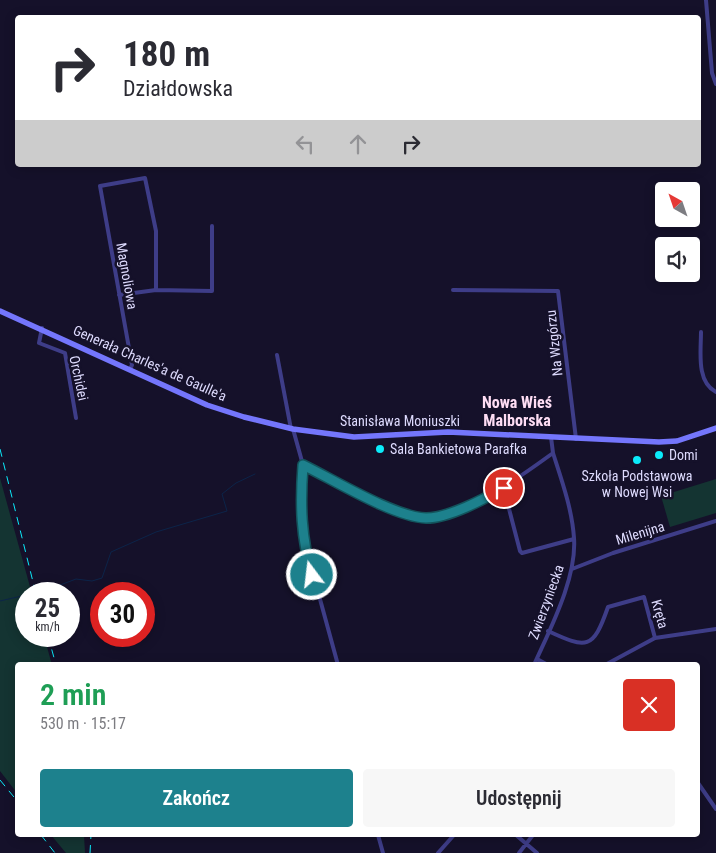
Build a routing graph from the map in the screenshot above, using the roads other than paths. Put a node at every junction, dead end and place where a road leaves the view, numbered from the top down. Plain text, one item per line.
1 (706, 0) edge
2 (716, 82) edge
3 (212, 226) dead end
4 (156, 290) junction
5 (452, 290) dead end
6 (119, 295) junction
7 (0, 311) edge
8 (42, 328) junction
9 (701, 332) dead end
10 (277, 355) dead end
11 (130, 369) junction
12 (716, 392) edge
13 (76, 418) dead end
14 (716, 428) edge
15 (292, 429) junction
16 (551, 437) junction
17 (576, 439) junction
18 (554, 453) junction
19 (303, 465) junction
20 (508, 505) dead end
21 (716, 521) edge
22 (574, 539) junction
23 (572, 569) junction
24 (716, 629) edge
25 (548, 631) junction
26 (655, 638) junction
27 (537, 659) junction
28 (337, 662) edge
29 (536, 662) edge
30 (542, 662) edge
31 (611, 662) edge
32 (700, 786) edge
33 (716, 809) edge
34 (379, 837) edge
35 (452, 837) edge
36 (518, 837) edge
37 (531, 837) edge
38 (526, 843) junction
39 (383, 853) edge
40 (438, 853) edge
41 (519, 853) edge
42 (537, 853) edge

1 - 2 street
3 - 4 street
4 - 6 street
4 - 6 street, Magnoliowa
5 - 17 street, Na Wzgórzu
6 - 11 street, Magnoliowa
7 - 8 main road, Generała Charles'a de Gaulle'a
8 - 11 main road, Generała Charles'a de Gaulle'a
8 - 13 street, Orchidei
9 - 12 street
10 - 15 street
11 - 15 main road, Generała Charles'a de Gaulle'a
14 - 17 main road, Stanisława Moniuszki
15 - 16 main road, Stanisława Moniuszki
15 - 19 street
16 - 17 main road, Stanisława Moniuszki
16 - 18 street, Zwierzyniecka
18 - 19 street
18 - 22 street, Zwierzyniecka
19 - 28 street
20 - 22 street
21 - 23 street, Milenijna
22 - 23 street, Zwierzyniecka
23 - 25 street, Zwierzyniecka
24 - 26 street
25 - 26 street, Kręta
25 - 27 street, Zwierzyniecka
26 - 31 street
27 - 29 street
27 - 30 street, Zwierzyniecka
32 - 33 street
34 - 39 street
35 - 40 street
36 - 38 street
37 - 38 street
38 - 41 street
38 - 42 street

